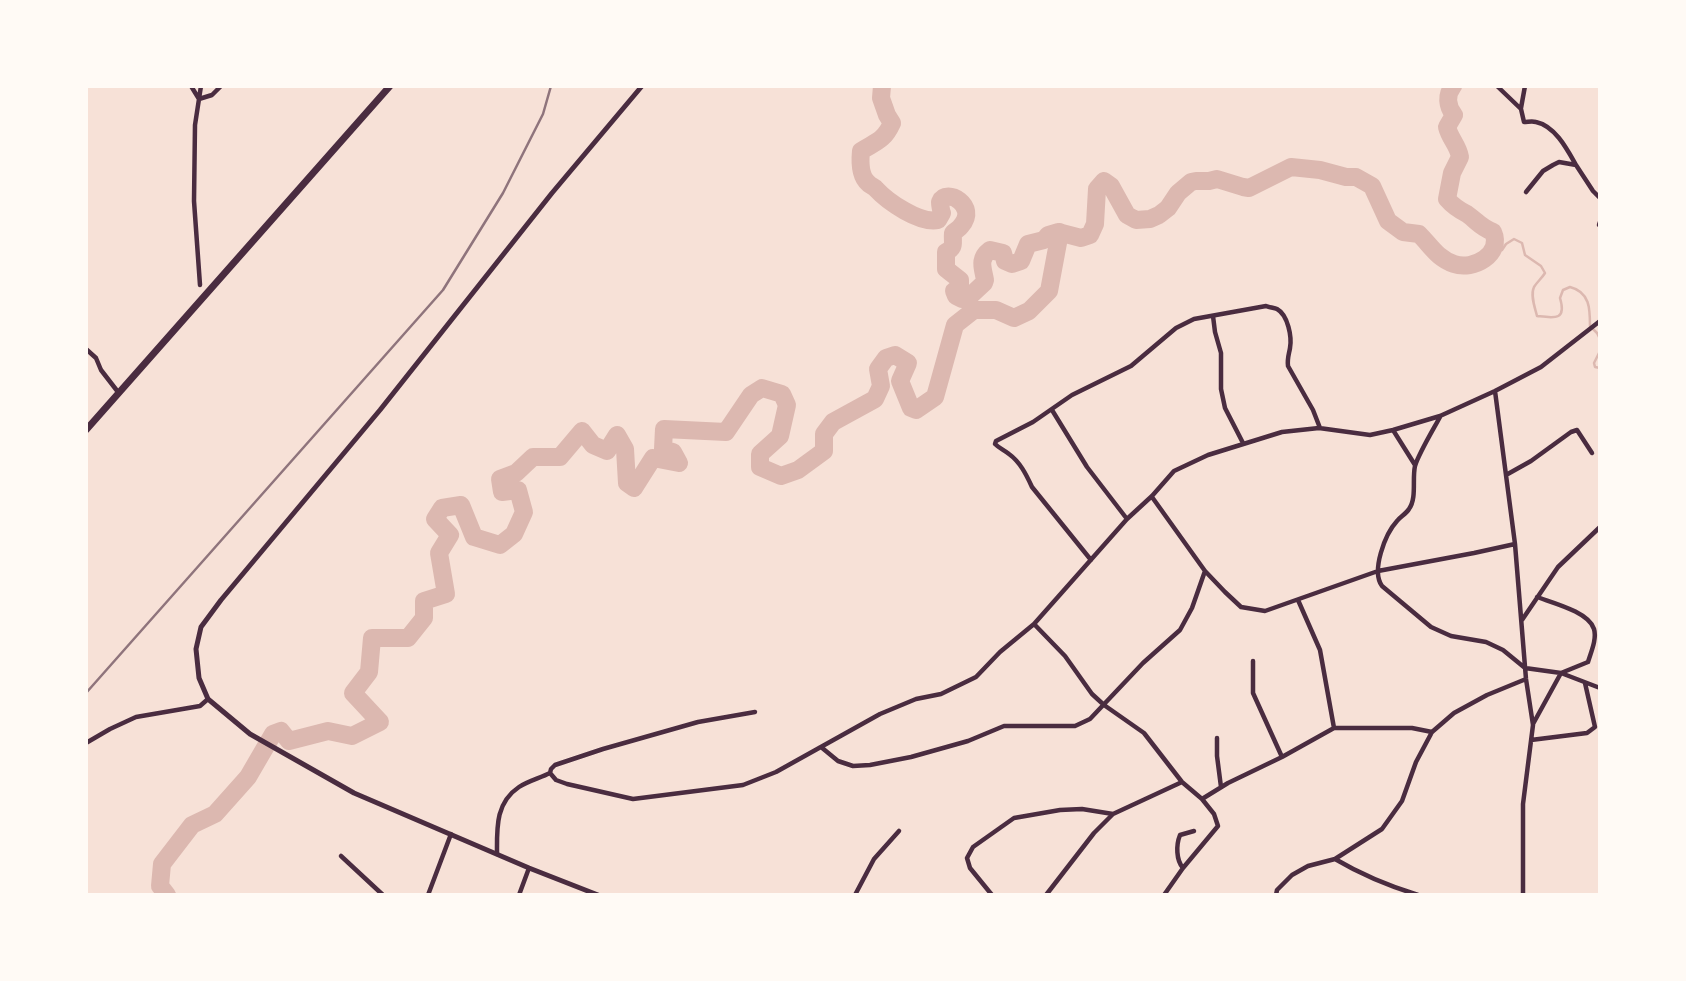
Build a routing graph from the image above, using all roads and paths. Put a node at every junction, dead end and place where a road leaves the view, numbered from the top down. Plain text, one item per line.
1 (191, 86) edge
2 (201, 86) edge
3 (221, 86) edge
4 (390, 86) edge
5 (642, 86) edge
6 (1497, 86) edge
7 (1525, 86) edge
8 (199, 99) junction
9 (1521, 109) junction
10 (1576, 165) junction
11 (1527, 192) dead end
12 (1600, 198) edge
13 (200, 285) dead end
14 (1213, 316) junction
15 (1600, 321) edge
16 (86, 349) edge
17 (1495, 391) junction
18 (119, 393) junction
19 (1052, 410) junction
20 (1440, 416) junction
21 (1320, 428) junction
22 (86, 430) edge
23 (1393, 430) junction
24 (1242, 443) junction
25 (1592, 453) dead end
26 (1415, 466) junction
27 (1506, 475) junction
28 (1152, 496) junction
29 (1127, 519) junction
30 (1600, 527) edge
31 (1515, 544) junction
32 (1091, 560) junction
33 (1205, 571) junction
34 (1378, 571) junction
35 (1537, 597) junction
36 (1298, 600) junction
37 (1521, 621) junction
38 (1034, 624) junction
39 (1253, 661) dead end
40 (1525, 668) junction
41 (1561, 673) junction
42 (1526, 679) junction
43 (1585, 682) junction
44 (1600, 688) edge
45 (208, 699) junction
46 (1104, 705) junction
47 (755, 712) dead end
48 (1533, 725) junction
49 (1334, 728) junction
50 (1432, 732) junction
51 (1217, 738) dead end
52 (1531, 740) junction
53 (86, 743) edge
54 (821, 747) junction
55 (1282, 757) junction
56 (550, 773) junction
57 (1182, 782) junction
58 (1221, 787) junction
59 (1202, 799) junction
60 (1113, 814) junction
61 (899, 831) dead end
62 (1194, 831) dead end
63 (451, 834) junction
64 (497, 854) junction
65 (341, 856) dead end
66 (1335, 859) junction
67 (529, 868) junction
68 (1183, 868) junction
69 (383, 895) edge
70 (428, 895) edge
71 (519, 895) edge
72 (598, 895) edge
73 (855, 895) edge
74 (992, 895) edge
75 (1046, 895) edge
76 (1164, 895) edge
77 (1276, 895) edge
78 (1419, 895) edge
79 (1523, 895) edge

1 - 8 street
2 - 8 street
3 - 8 street
4 - 18 main road
5 - 45 street
6 - 9 street
7 - 9 street
8 - 13 street
9 - 10 street
10 - 11 street
10 - 12 street
14 - 19 street
14 - 21 street
14 - 24 street
15 - 17 street
16 - 18 street
17 - 20 street
17 - 27 street
18 - 22 main road
19 - 29 street
19 - 32 street
20 - 23 street
20 - 26 street
21 - 23 street
21 - 24 street
23 - 26 street
24 - 28 street
25 - 27 street
26 - 34 street
27 - 31 street
28 - 29 street
28 - 33 street
29 - 32 street
30 - 35 street
31 - 34 street
31 - 37 street
32 - 38 street
33 - 36 street
33 - 46 street
34 - 36 street
34 - 40 street
35 - 37 street
35 - 41 street
36 - 49 street
37 - 40 street
38 - 46 street
38 - 54 street
39 - 55 street
40 - 41 street
40 - 42 street
41 - 43 street
41 - 48 street
42 - 48 street
42 - 50 street
43 - 44 street
43 - 52 street
45 - 53 street
45 - 63 street
46 - 54 street
46 - 57 street
47 - 56 street
48 - 52 street
49 - 50 street
49 - 55 street
50 - 66 street
51 - 58 street
52 - 79 street
54 - 56 street
55 - 58 street
56 - 64 street
57 - 59 street
57 - 60 street
58 - 59 street
59 - 68 street
60 - 74 street
60 - 75 street
61 - 73 street
62 - 68 street
63 - 64 street
63 - 70 street
64 - 67 street
65 - 69 street
66 - 77 street
66 - 78 street
67 - 71 street
67 - 72 street
68 - 76 street

